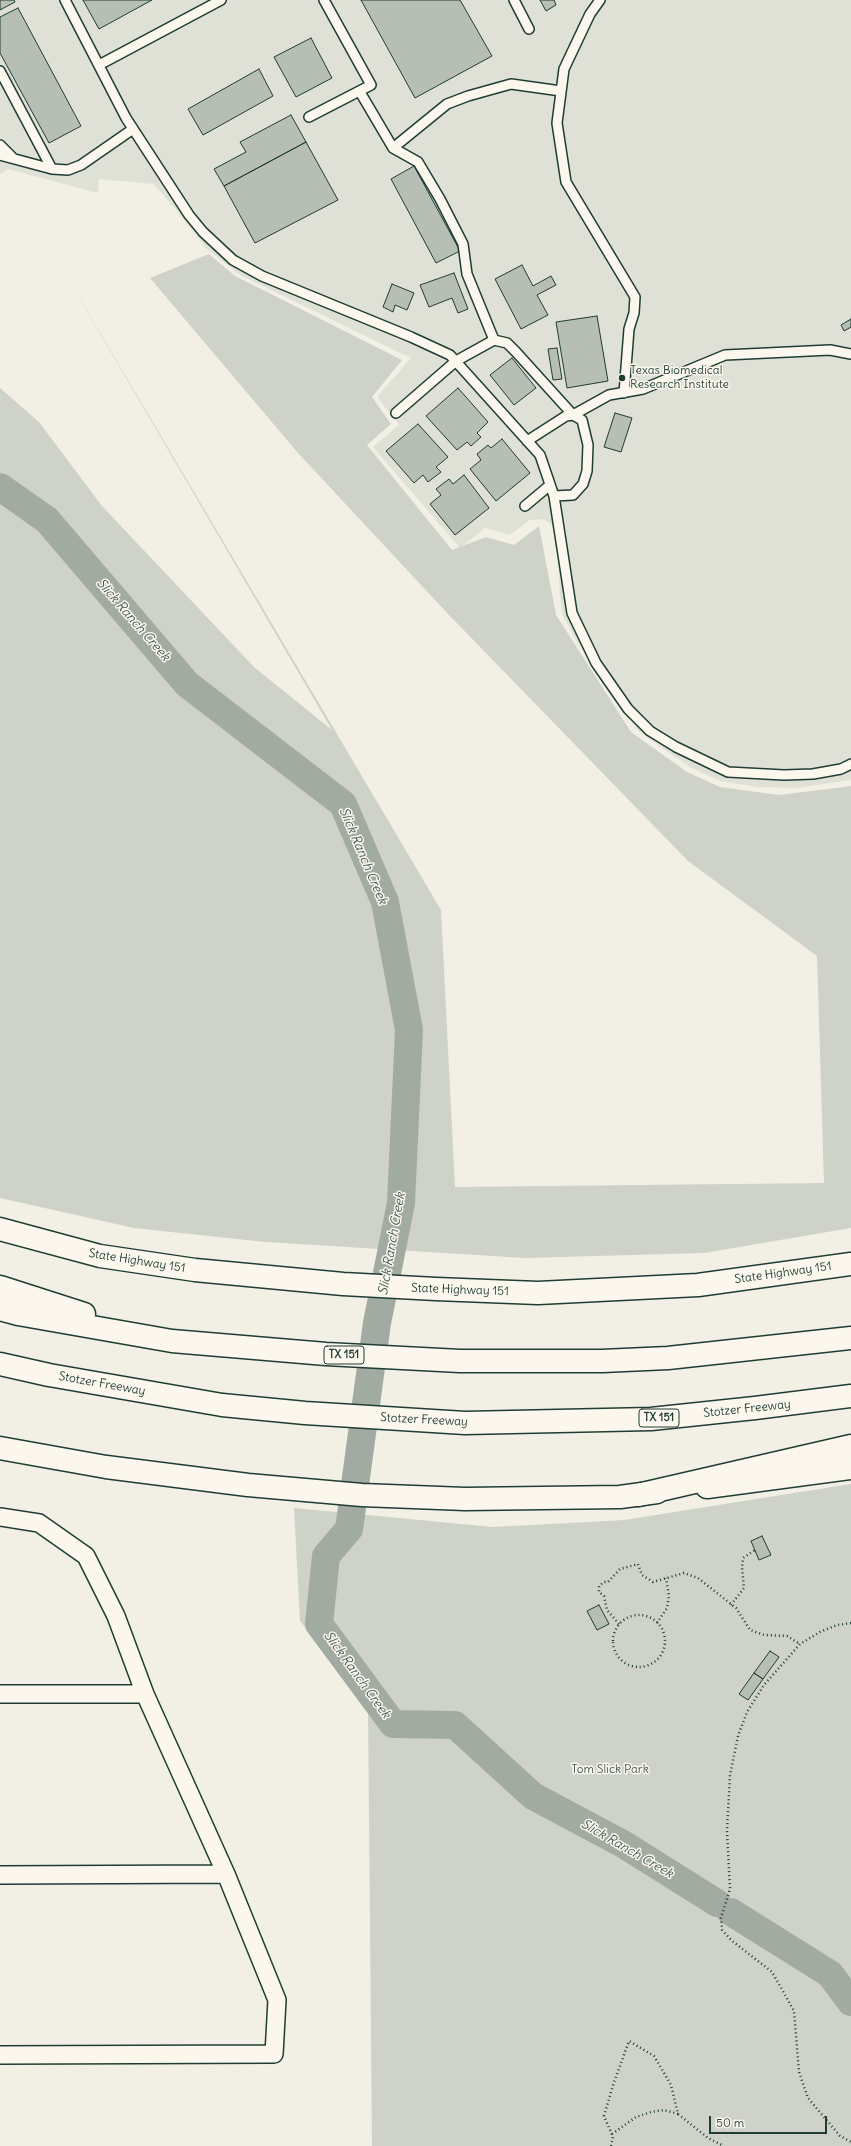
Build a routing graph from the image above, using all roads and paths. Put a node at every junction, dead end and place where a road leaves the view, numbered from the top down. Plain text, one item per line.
1 (65, 0) edge
2 (221, 0) edge
3 (324, 0) edge
4 (514, 0) edge
5 (600, 0) edge
6 (530, 29) dead end
7 (99, 65) junction
8 (0, 71) edge
9 (561, 91) junction
10 (360, 92) junction
11 (309, 117) dead end
12 (133, 129) junction
13 (0, 145) edge
14 (393, 148) junction
15 (0, 155) edge
16 (12, 157) junction
17 (52, 170) junction
18 (494, 340) junction
19 (851, 354) edge
20 (456, 361) junction
21 (624, 393) junction
22 (396, 413) dead end
23 (573, 415) junction
24 (527, 441) junction
25 (550, 485) junction
26 (554, 496) junction
27 (525, 506) dead end
28 (851, 764) edge
29 (0, 1230) edge
30 (851, 1264) edge
31 (0, 1287) edge
32 (0, 1309) edge
33 (846, 1338) edge
34 (172, 1341) junction
35 (0, 1364) edge
36 (851, 1396) edge
37 (851, 1446) edge
38 (0, 1448) edge
39 (851, 1468) edge
40 (638, 1495) junction
41 (0, 1517) edge
42 (755, 1550) dead end
43 (666, 1578) junction
44 (731, 1604) junction
45 (658, 1622) junction
46 (851, 1623) edge
47 (619, 1624) junction
48 (800, 1644) junction
49 (0, 1694) edge
50 (145, 1694) junction
51 (226, 1874) junction
52 (0, 1875) edge
53 (0, 2055) edge
54 (678, 2114) junction
55 (612, 2134) junction
56 (851, 2142) edge
57 (612, 2146) edge
58 (724, 2146) edge

1 - 7 lane
2 - 7 lane
3 - 10 lane
4 - 6 lane
5 - 9 lane
7 - 12 lane
8 - 17 lane
9 - 14 lane
9 - 21 lane
10 - 11 lane
10 - 14 lane
12 - 17 lane
12 - 20 lane
13 - 16 lane
14 - 18 lane
15 - 16 lane
16 - 17 lane
18 - 20 lane
18 - 23 lane
19 - 21 lane
20 - 22 lane
20 - 24 lane
21 - 23 lane
23 - 24 lane
23 - 26 lane
24 - 25 lane
25 - 26 lane
25 - 27 lane
26 - 28 lane
29 - 30 main road, State Highway 151
31 - 34 main road
32 - 34 main road, TX 151
33 - 34 main road, TX 151
35 - 36 main road, Stotzer Freeway / TX 151
37 - 40 main road
38 - 40 main road
39 - 40 main road
41 - 50 street
42 - 44 path
43 - 44 path
43 - 45 path
43 - 47 path
44 - 48 path
45 - 47 path
45 - 47 path
46 - 48 path
48 - 56 path
49 - 50 street
50 - 51 street
51 - 52 street
51 - 53 street
54 - 55 path
54 - 55 path
54 - 58 path
55 - 57 path

